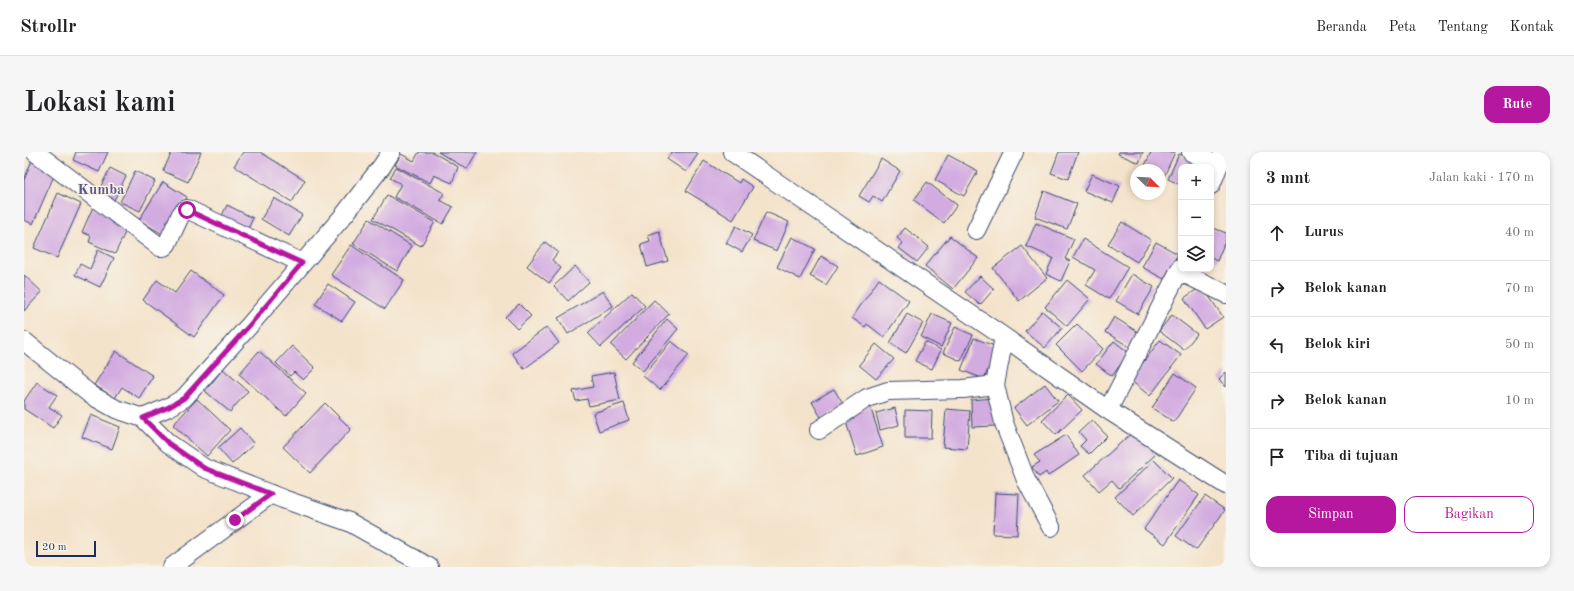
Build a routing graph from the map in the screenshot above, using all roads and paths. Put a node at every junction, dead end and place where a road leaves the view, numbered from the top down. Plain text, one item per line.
1 (35, 152) edge
2 (391, 152) edge
3 (732, 152) edge
4 (1014, 152) edge
5 (1191, 152) edge
6 (1221, 159) edge
7 (1214, 177) edge
8 (976, 230) dead end
9 (302, 263) junction
10 (1178, 272) edge
11 (1186, 272) edge
12 (1226, 294) edge
13 (1004, 337) junction
14 (24, 341) edge
15 (996, 385) junction
16 (1108, 410) junction
17 (143, 418) junction
18 (819, 430) dead end
19 (1226, 486) edge
20 (271, 494) junction
21 (1051, 527) dead end
22 (172, 567) edge
23 (429, 567) edge

1 - 9 street
2 - 9 street
3 - 13 street
4 - 8 street
5 - 6 street
6 - 7 street
9 - 17 street
10 - 16 street
11 - 12 street
13 - 15 street
13 - 16 street
14 - 17 street
15 - 18 street
15 - 21 street
16 - 19 street
17 - 20 street
20 - 22 street
20 - 23 street

